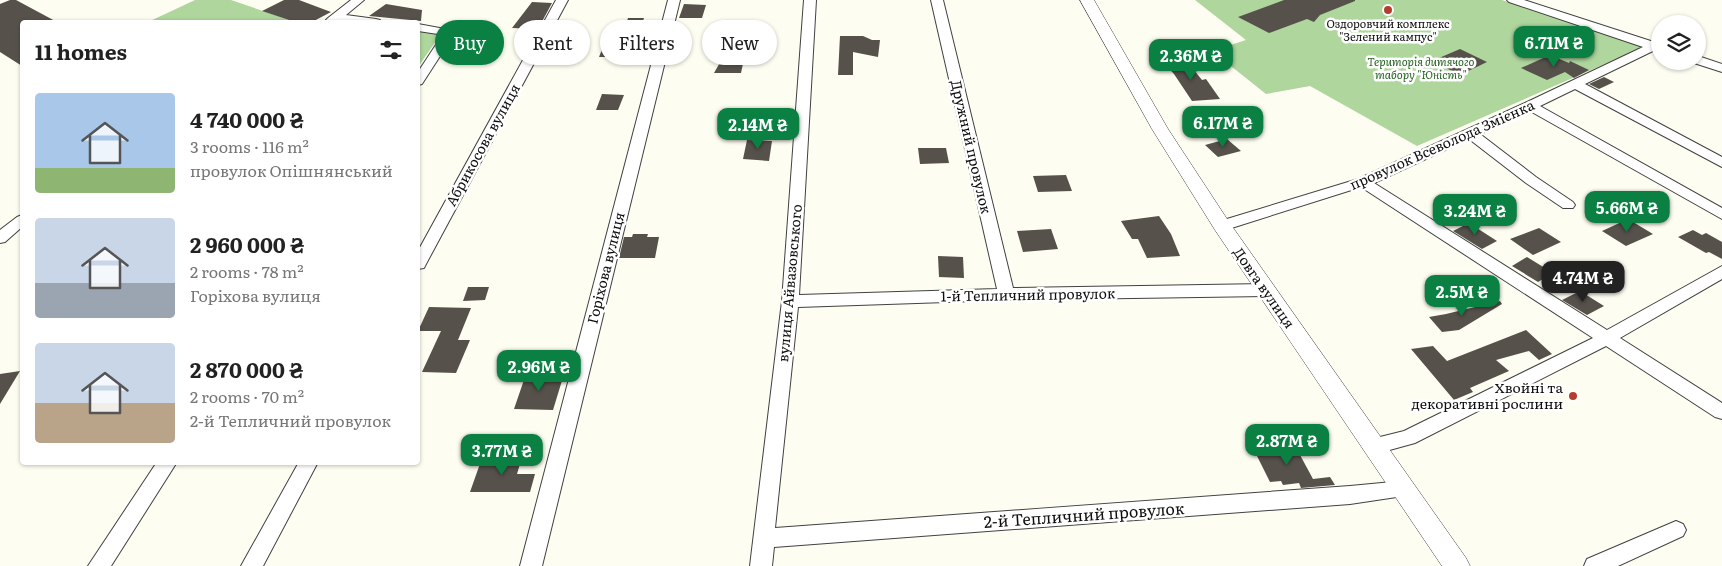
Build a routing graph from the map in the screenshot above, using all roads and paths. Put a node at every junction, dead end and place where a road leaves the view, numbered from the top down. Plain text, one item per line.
1 (358, 0) edge
2 (562, 0) edge
3 (674, 0) edge
4 (810, 0) edge
5 (937, 0) edge
6 (1087, 0) edge
7 (1513, 0) edge
8 (333, 20) edge
9 (420, 28) edge
10 (1651, 45) edge
11 (1651, 50) edge
12 (1706, 63) edge
13 (1722, 68) edge
14 (420, 78) edge
15 (1576, 84) junction
16 (1530, 106) junction
17 (1470, 134) junction
18 (1722, 163) edge
19 (1363, 182) junction
20 (1568, 205) dead end
21 (1722, 214) edge
22 (20, 222) edge
23 (1222, 226) junction
24 (10, 232) edge
25 (420, 260) edge
26 (1719, 277) edge
27 (1266, 290) junction
28 (1006, 294) junction
29 (790, 302) junction
30 (1607, 338) junction
31 (1722, 412) edge
32 (1375, 446) junction
33 (166, 465) edge
34 (307, 465) edge
35 (1403, 489) junction
36 (1676, 530) dead end
37 (764, 538) junction
38 (99, 566) edge
39 (252, 566) edge
40 (531, 566) edge
41 (761, 566) edge
42 (1457, 566) edge
43 (1594, 566) edge

1 - 8 street
2 - 25 street, Абрикосова вулиця
3 - 40 street, Горіхова вулиця
4 - 29 street, вулиця Айвазовського
5 - 28 street, Дружний провулок
6 - 23 street, Довга вулиця
7 - 10 street
9 - 14 street
11 - 15 street, провулок Всеволода Змієнка
12 - 13 street
15 - 16 street, провулок Всеволода Змієнка
15 - 18 street
16 - 17 street, провулок Всеволода Змієнка
16 - 21 street
17 - 19 street, провулок Всеволода Змієнка
17 - 20 street
19 - 23 street, провулок Всеволода Змієнка
19 - 30 street
22 - 24 street
23 - 27 street, Довга вулиця
26 - 30 street
27 - 28 street, 1-й Тепличний провулок
27 - 32 street, Довга вулиця
28 - 29 street, 1-й Тепличний провулок
29 - 37 street, вулиця Айвазовського
30 - 31 street
30 - 32 street
32 - 35 street, Довга вулиця
33 - 38 street
34 - 39 street
35 - 37 street, 2-й Тепличний провулок
35 - 42 street, Довга вулиця
36 - 43 street
37 - 41 street, вулиця Айвазовського

